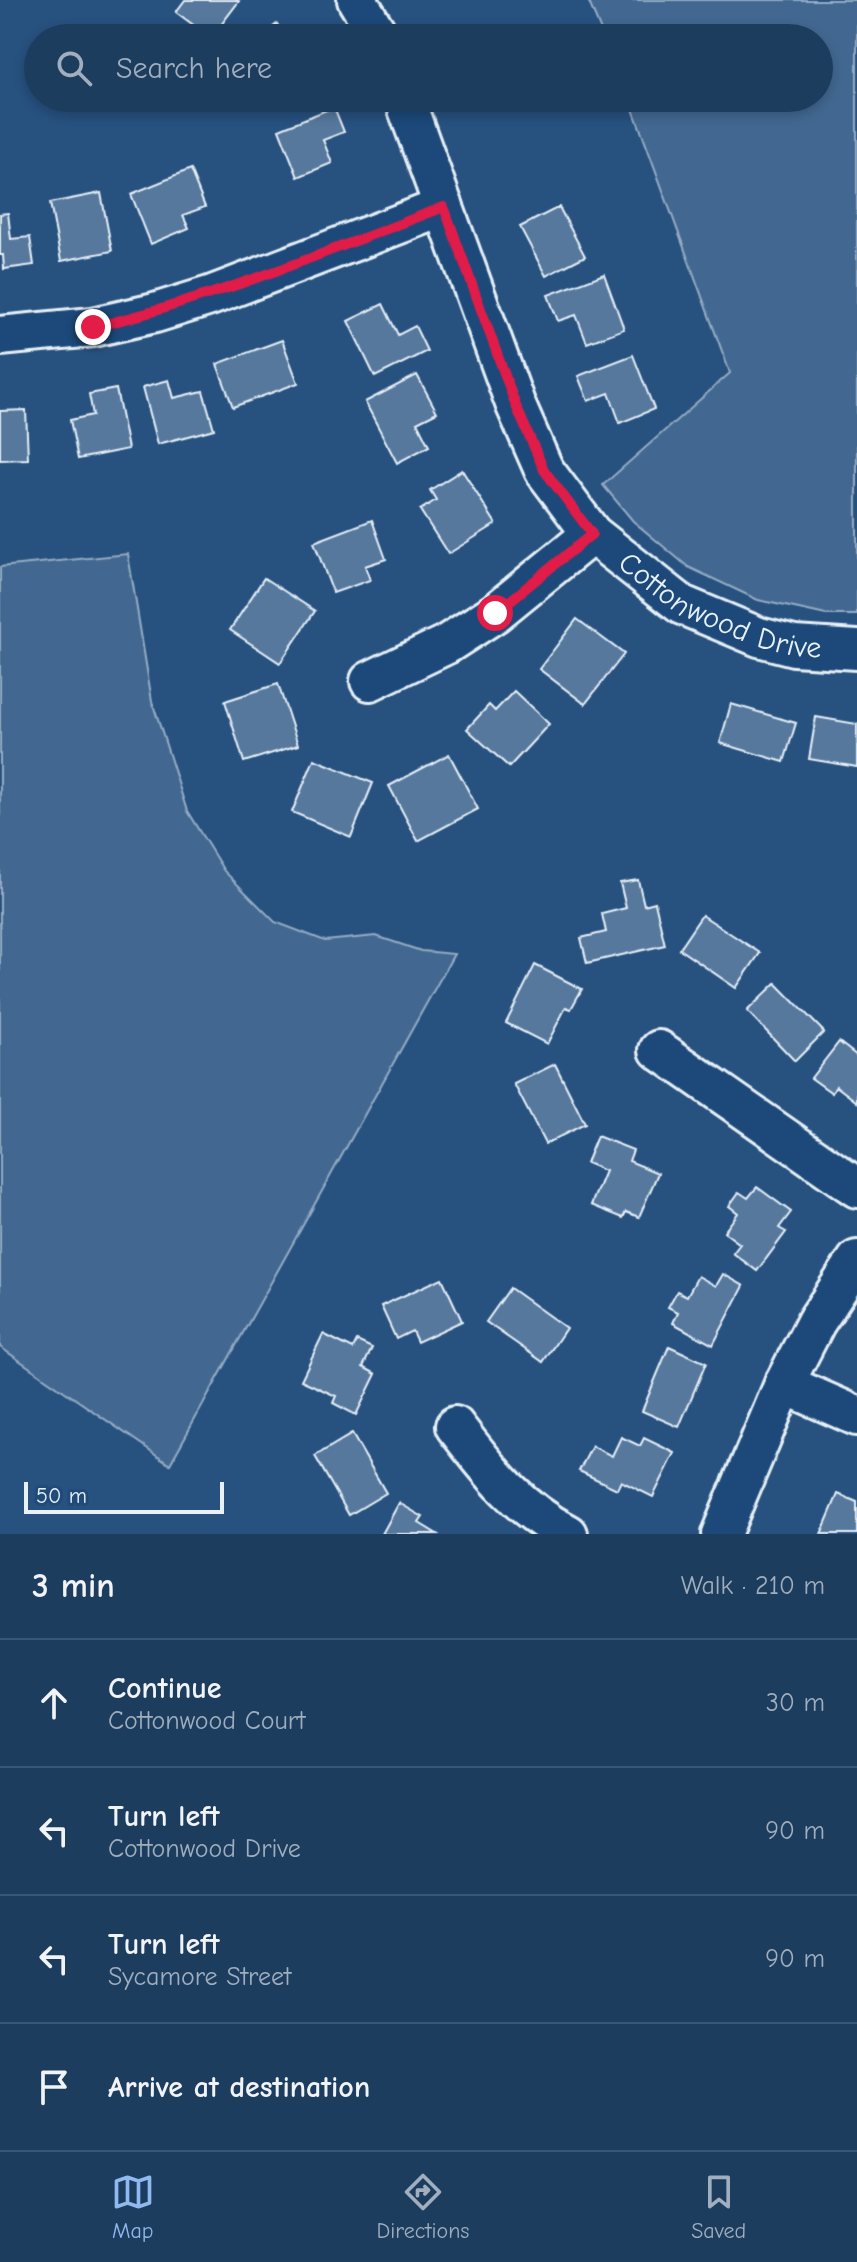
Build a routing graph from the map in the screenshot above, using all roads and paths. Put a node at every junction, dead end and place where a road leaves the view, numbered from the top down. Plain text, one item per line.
1 (357, 0) edge
2 (372, 24) edge
3 (409, 112) edge
4 (444, 207) junction
5 (0, 336) edge
6 (592, 534) junction
7 (857, 650) edge
8 (370, 681) dead end
9 (659, 1050) dead end
10 (857, 1188) edge
11 (857, 1260) edge
12 (784, 1384) junction
13 (857, 1416) edge
14 (455, 1426) dead end
15 (568, 1534) edge
16 (721, 1534) edge

1 - 2 street
3 - 4 street, Cottonwood Drive
4 - 5 street
4 - 6 street, Cottonwood Drive
6 - 7 street, Cottonwood Drive
6 - 8 street
9 - 10 street
11 - 12 street
12 - 13 street
12 - 16 street
14 - 15 street

